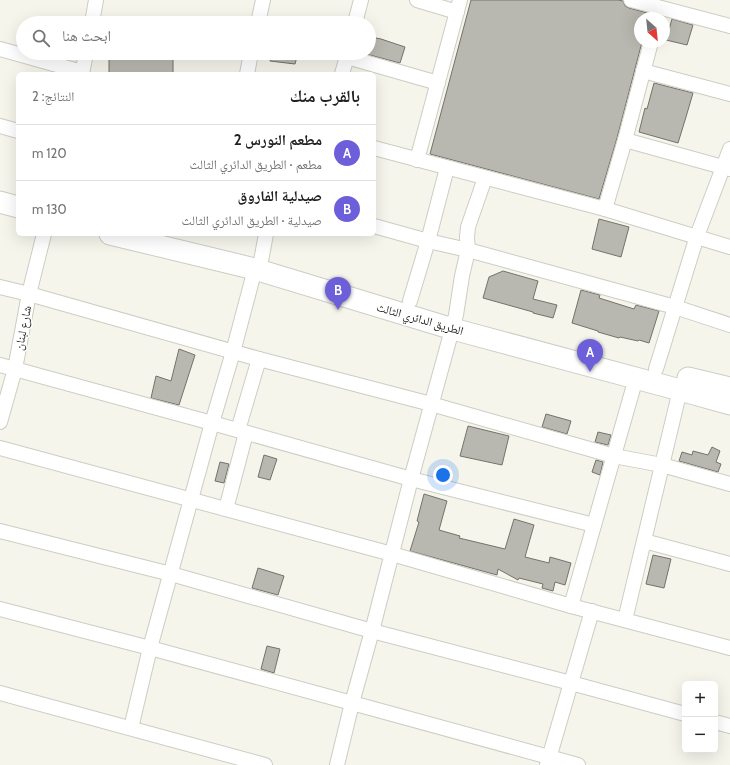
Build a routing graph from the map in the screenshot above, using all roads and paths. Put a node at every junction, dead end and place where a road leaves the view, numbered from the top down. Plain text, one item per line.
1 (96, 0) edge
2 (263, 0) edge
3 (361, 0) edge
4 (417, 0) edge
5 (631, 0) edge
6 (459, 6) edge
7 (658, 12) edge
8 (670, 15) edge
9 (93, 16) edge
10 (260, 16) edge
11 (357, 16) edge
12 (730, 26) edge
13 (649, 48) edge
14 (0, 49) edge
15 (16, 54) edge
16 (38, 60) edge
17 (85, 60) edge
18 (250, 60) edge
19 (346, 60) edge
20 (363, 60) edge
21 (643, 71) junction
22 (79, 72) edge
23 (82, 72) edge
24 (247, 72) edge
25 (343, 72) edge
26 (438, 84) junction
27 (730, 94) edge
28 (0, 126) edge
29 (16, 130) edge
30 (625, 140) junction
31 (376, 149) edge
32 (730, 149) edge
33 (417, 160) junction
34 (447, 168) junction
35 (727, 168) edge
36 (485, 178) junction
37 (0, 189) edge
38 (16, 193) edge
39 (0, 202) edge
40 (16, 206) edge
41 (605, 209) junction
42 (376, 227) edge
43 (44, 236) edge
44 (120, 236) edge
45 (169, 236) edge
46 (265, 236) edge
47 (697, 236) junction
48 (428, 241) junction
49 (730, 247) edge
50 (468, 250) junction
51 (258, 265) junction
52 (0, 287) edge
53 (30, 294) junction
54 (410, 301) junction
55 (676, 307) junction
56 (454, 322) junction
57 (730, 325) edge
58 (233, 352) junction
59 (259, 359) junction
60 (0, 365) edge
61 (15, 369) junction
62 (656, 369) junction
63 (636, 378) junction
64 (730, 388) edge
65 (680, 390) junction
66 (432, 404) junction
67 (730, 404) edge
68 (0, 422) edge
69 (212, 423) junction
70 (242, 432) junction
71 (0, 448) edge
72 (614, 456) junction
73 (662, 465) junction
74 (412, 479) junction
75 (730, 484) edge
76 (191, 500) junction
77 (226, 509) junction
78 (594, 525) junction
79 (0, 531) edge
80 (644, 541) junction
81 (392, 554) junction
82 (730, 564) edge
83 (171, 574) junction
84 (571, 606) junction
85 (0, 609) edge
86 (592, 611) junction
87 (625, 620) junction
88 (372, 631) junction
89 (150, 648) junction
90 (730, 648) edge
91 (571, 683) junction
92 (0, 692) edge
93 (352, 703) junction
94 (682, 713) edge
95 (718, 723) edge
96 (730, 726) edge
97 (131, 728) junction
98 (548, 761) edge
99 (265, 765) edge
100 (337, 765) edge
101 (578, 765) edge

1 - 9 street
2 - 10 street
3 - 11 street
4 - 6 street
5 - 7 street
6 - 26 street
8 - 12 street
13 - 21 street
14 - 15 street
16 - 22 street
17 - 23 street
18 - 24 street
19 - 25 street
20 - 26 street
21 - 27 street
21 - 30 street
26 - 33 street
28 - 29 street
30 - 35 street
30 - 41 street
31 - 33 street
32 - 35 street
33 - 34 street
34 - 36 street
34 - 48 street
35 - 47 street
36 - 41 street
36 - 50 street
37 - 38 highway
39 - 40 highway
41 - 47 street
42 - 48 street
43 - 53 street, شارع لبنان
44 - 51 highway, الطريق الدائري الثالث
45 - 51 highway, الطريق الدائري الثالث
46 - 51 street
47 - 49 street
47 - 55 street
48 - 50 street
48 - 54 street
50 - 55 street
50 - 56 street
51 - 54 highway, الطريق الدائري الثالث
51 - 56 highway, الطريق الدائري الثالث
51 - 58 street
52 - 53 street
53 - 58 street
53 - 61 street, شارع لبنان
54 - 56 highway, الطريق الدائري الثالث
55 - 57 street
55 - 62 street
56 - 62 highway, الطريق الدائري الثالث
56 - 63 highway, الطريق الدائري الثالث
56 - 66 street
58 - 59 street
58 - 69 street
59 - 66 street
59 - 70 street
60 - 61 street
61 - 68 street, شارع لبنان
61 - 69 street
62 - 64 highway, الطريق الدائري الثالث
63 - 65 highway, الطريق الدائري الثالث
63 - 72 street
65 - 67 highway, الطريق الدائري الثالث
65 - 73 street
66 - 72 street
66 - 74 street
69 - 70 street
69 - 76 street
70 - 74 street
70 - 77 street
71 - 76 street
72 - 73 street
72 - 78 street
73 - 75 street
73 - 80 street
74 - 78 street
74 - 81 street
76 - 77 street
76 - 83 street
77 - 81 street
78 - 84 street
79 - 83 street
80 - 82 street
80 - 87 street
81 - 84 street
81 - 88 street
83 - 88 street
83 - 89 street
84 - 86 street
85 - 89 street
86 - 87 street
86 - 91 street
87 - 90 street
88 - 91 street
88 - 93 street
89 - 93 street
89 - 97 street
91 - 94 street
91 - 98 street
92 - 97 street
93 - 98 street
93 - 100 street
95 - 96 street
97 - 99 street
98 - 101 street

